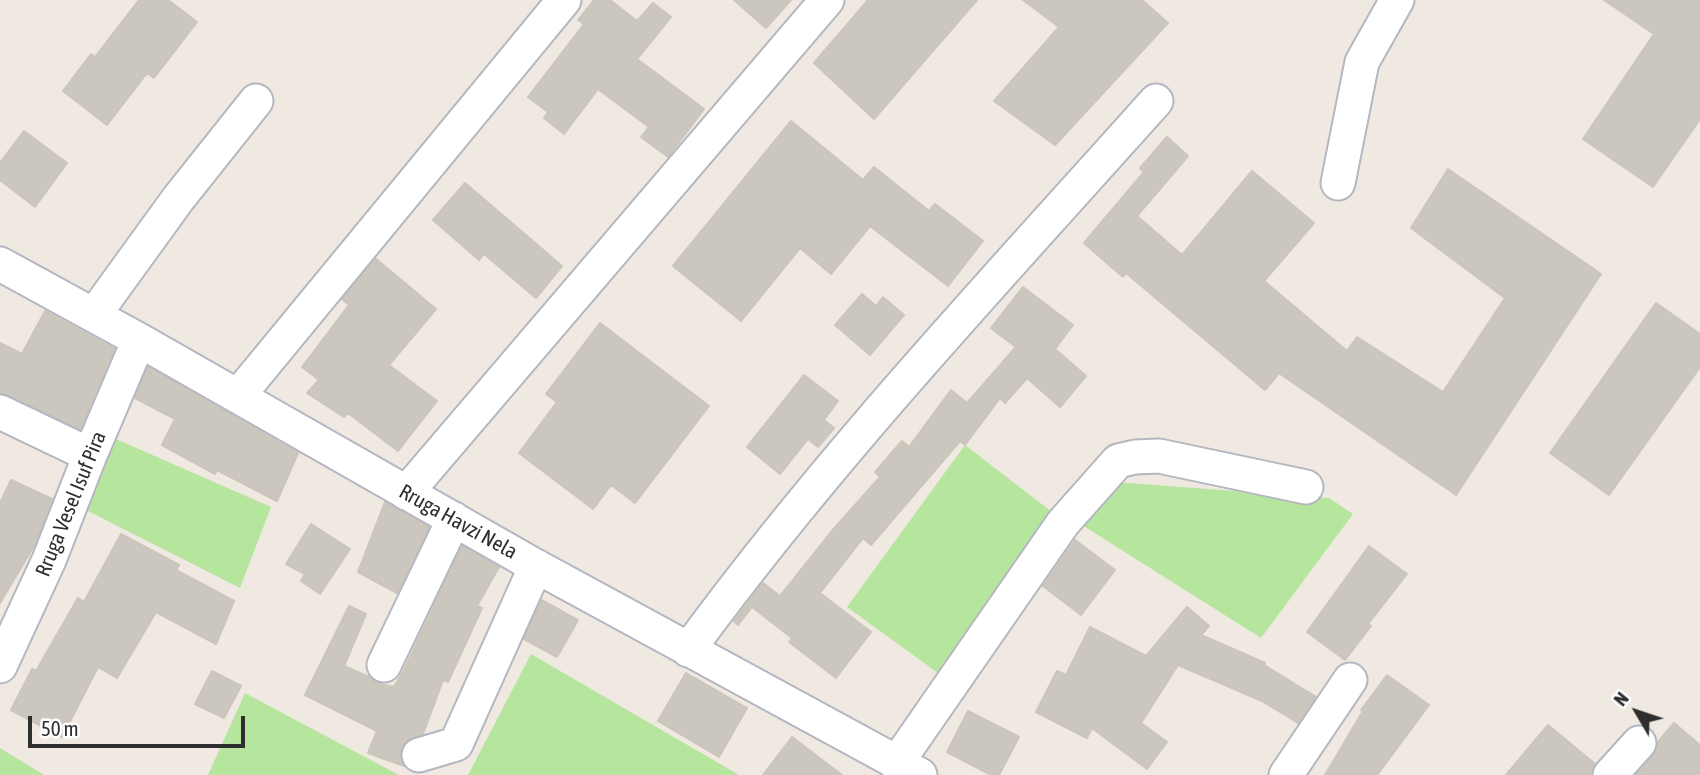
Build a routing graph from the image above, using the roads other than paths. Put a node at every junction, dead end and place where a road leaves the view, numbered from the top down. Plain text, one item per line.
1 (564, 0) edge
2 (827, 0) edge
3 (1397, 0) edge
4 (256, 101) dead end
5 (1156, 101) dead end
6 (1338, 183) dead end
7 (0, 264) edge
8 (94, 315) junction
9 (139, 340) junction
10 (238, 396) junction
11 (2, 417) edge
12 (90, 455) junction
13 (1306, 487) dead end
14 (406, 493) junction
15 (454, 519) junction
16 (536, 566) junction
17 (688, 650) junction
18 (384, 665) dead end
19 (0, 666) edge
20 (1350, 681) dead end
21 (1639, 743) dead end
22 (419, 755) dead end
23 (908, 769) edge
24 (1286, 775) edge
25 (1610, 775) edge

1 - 10 street
2 - 14 street
3 - 6 street
4 - 8 street
5 - 17 street
7 - 8 street, Rruga Havzi Nela
8 - 9 street, Rruga Havzi Nela
9 - 10 street, Rruga Havzi Nela
9 - 12 street, Rruga Vesel Isuf Pira
10 - 14 street, Rruga Havzi Nela
11 - 12 street
12 - 19 street, Rruga Vesel Isuf Pira
13 - 23 street
14 - 15 street, Rruga Havzi Nela
15 - 16 street, Rruga Havzi Nela
15 - 18 street
16 - 17 street, Rruga Havzi Nela
16 - 22 street
17 - 23 street, Rruga Havzi Nela
20 - 24 street
21 - 25 street

